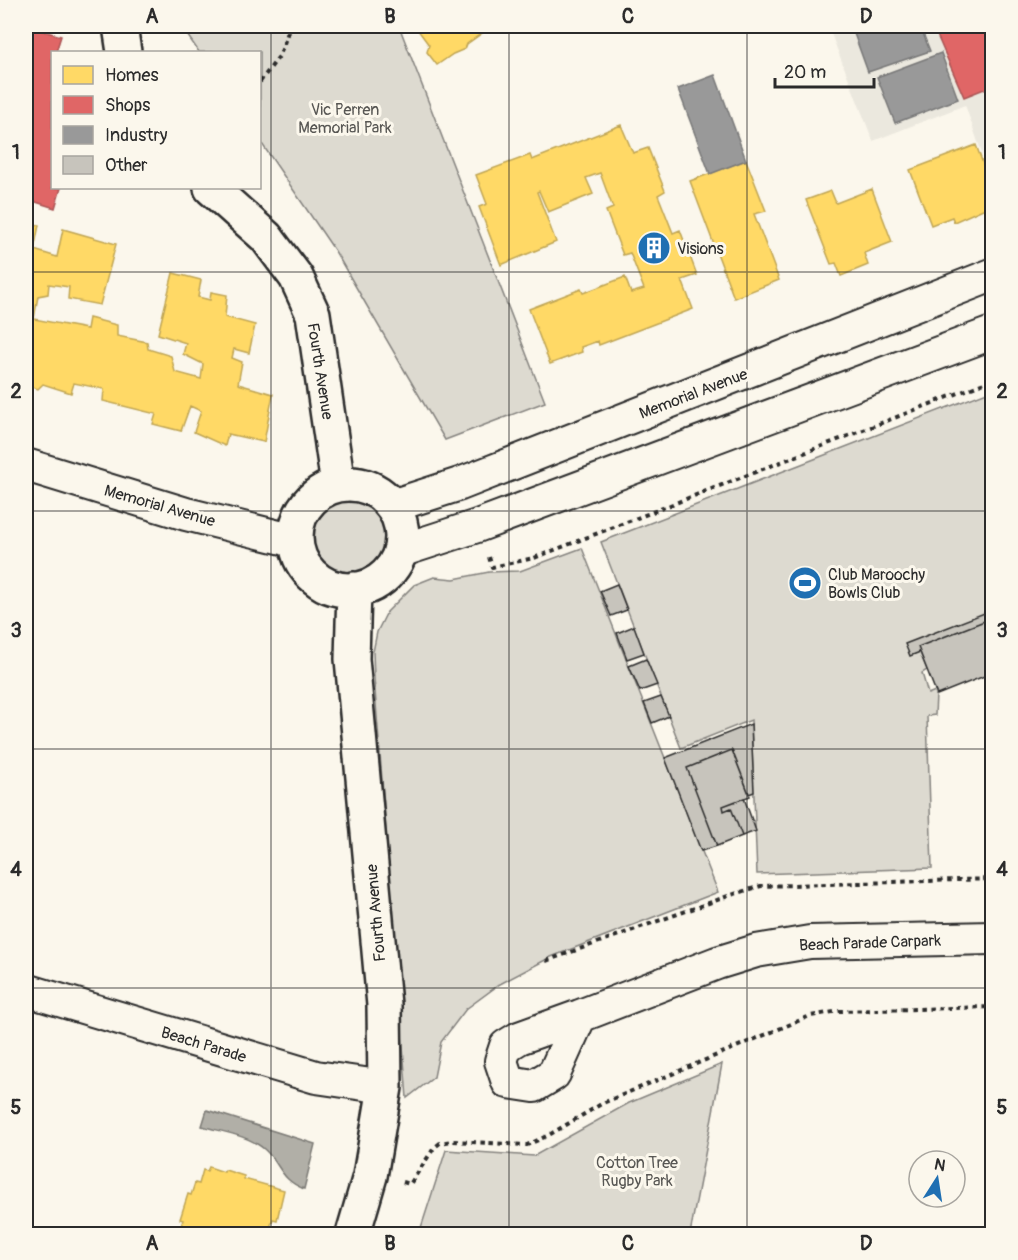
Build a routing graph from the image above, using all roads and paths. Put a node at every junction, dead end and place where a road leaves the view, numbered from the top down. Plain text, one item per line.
1 (120, 26) edge
2 (290, 26) edge
3 (124, 51) edge
4 (261, 81) edge
5 (212, 189) edge
6 (993, 275) edge
7 (993, 333) edge
8 (993, 380) edge
9 (26, 465) edge
10 (338, 485) junction
11 (392, 506) junction
12 (296, 541) junction
13 (400, 551) junction
14 (487, 551) dead end
15 (354, 590) junction
16 (993, 879) edge
17 (993, 938) edge
18 (546, 961) dead end
19 (26, 990) edge
20 (993, 1008) edge
21 (580, 1017) dead end
22 (385, 1088) junction
23 (370, 1176) junction
24 (353, 1234) edge

1 - 3 street
2 - 4 path
5 - 10 street, Fourth Avenue
6 - 11 street, Memorial Avenue
7 - 13 street
8 - 14 path
9 - 12 street, Memorial Avenue
10 - 11 street
10 - 12 street
11 - 13 street
12 - 15 street
13 - 15 street
15 - 22 street, Fourth Avenue
16 - 18 path
17 - 21 street, Beach Parade Carpark
19 - 22 street, Beach Parade
20 - 23 path
22 - 23 street, Fourth Avenue
23 - 24 street, Fourth Avenue

